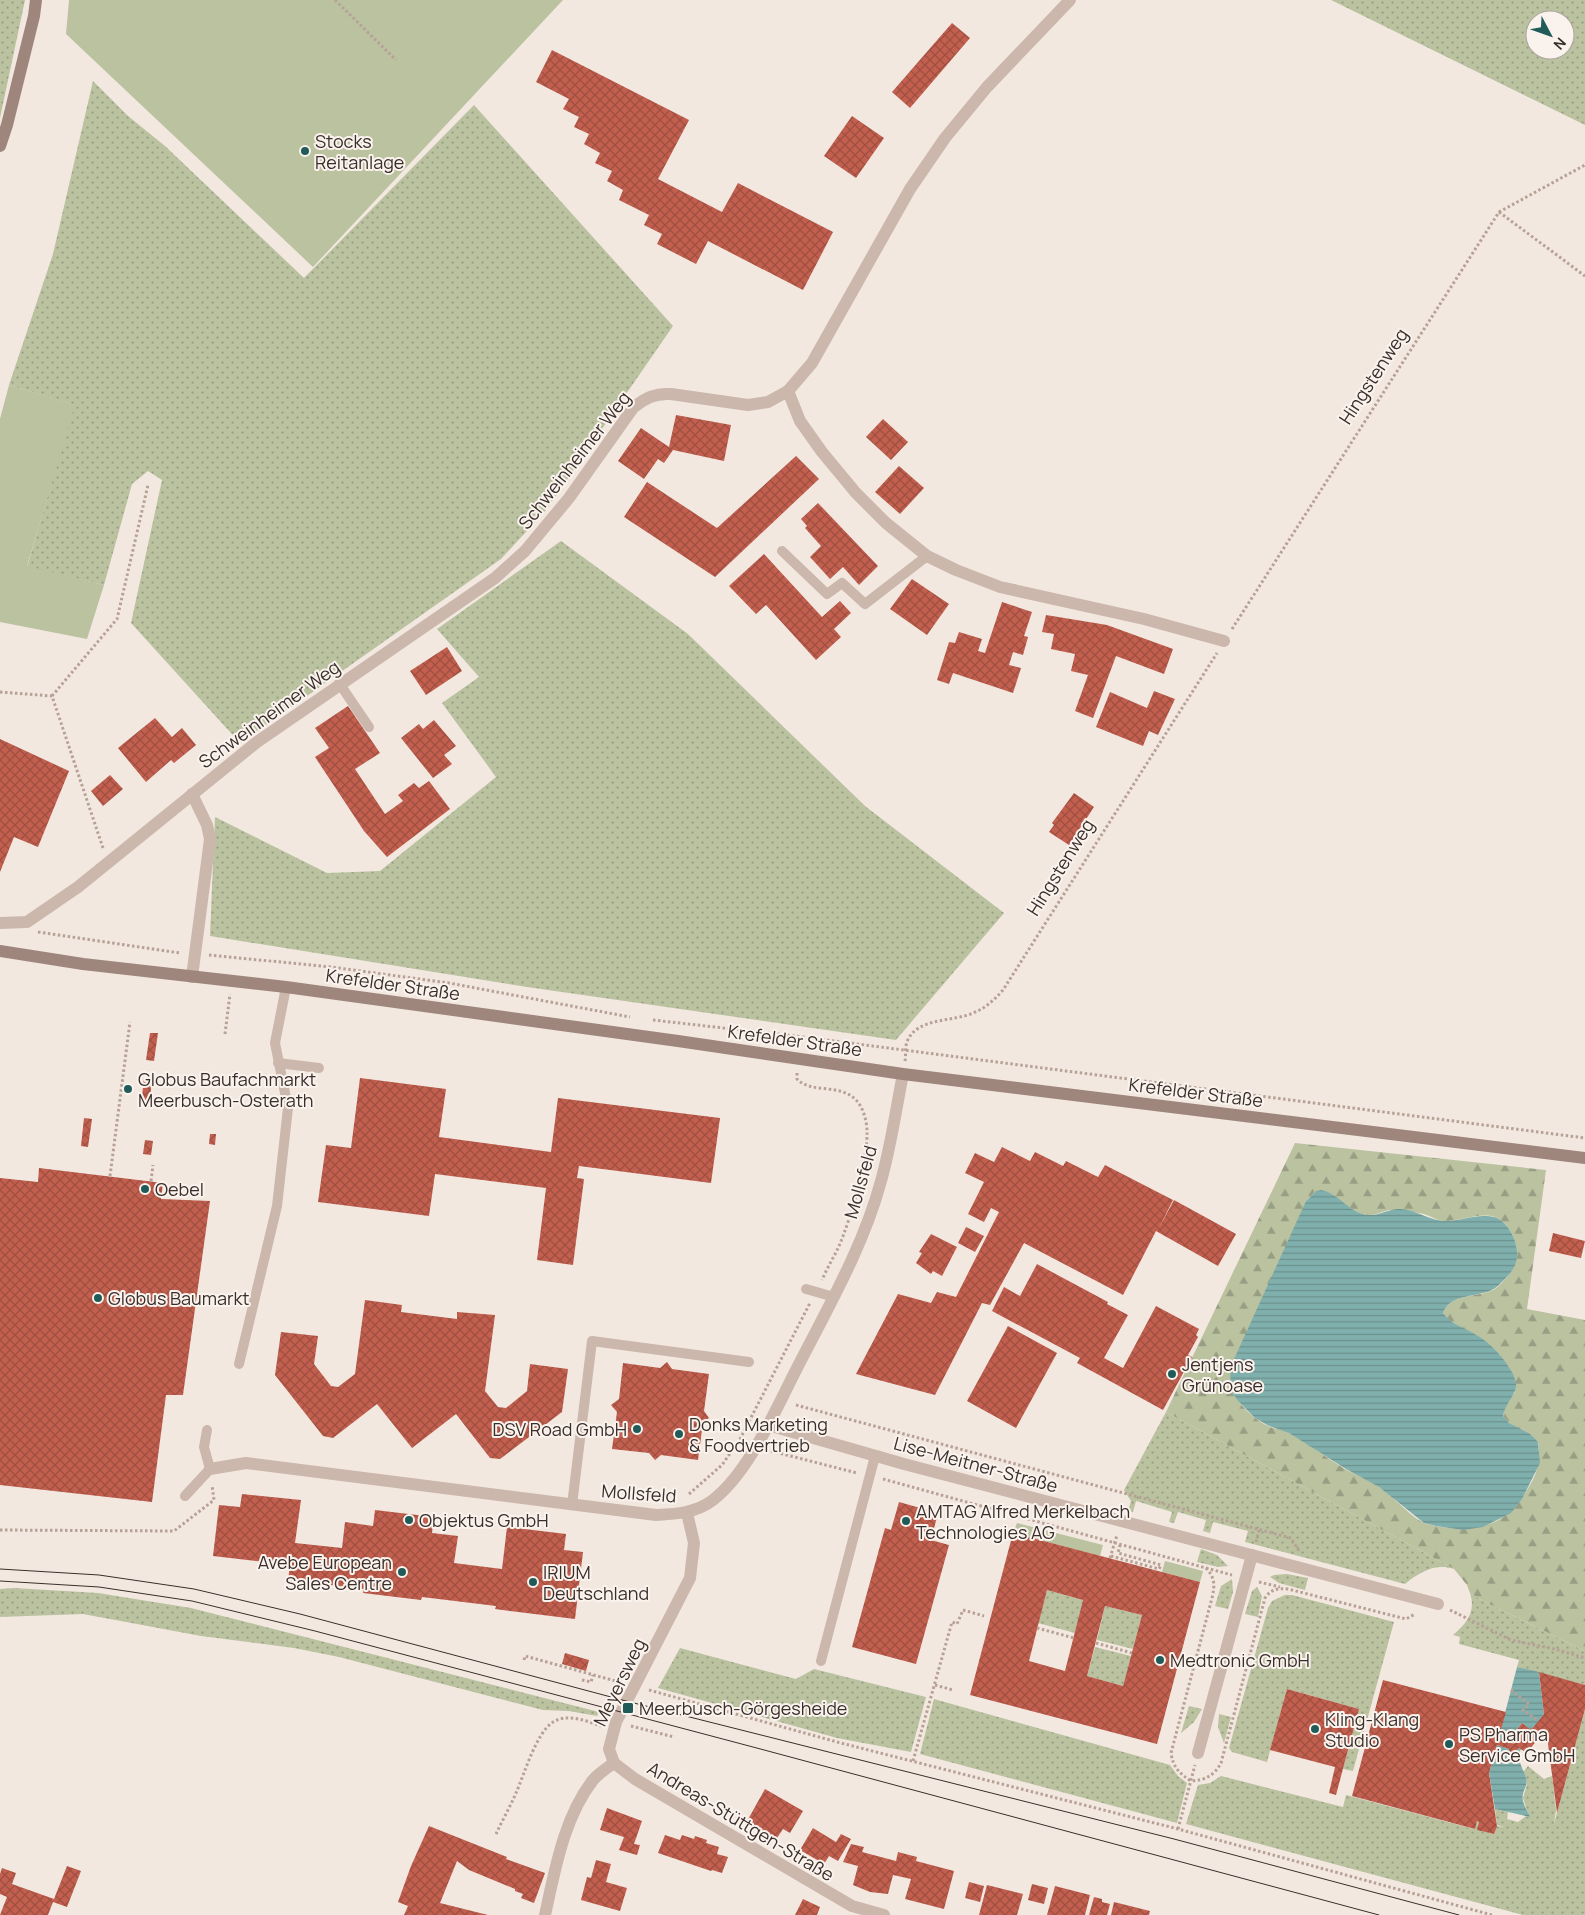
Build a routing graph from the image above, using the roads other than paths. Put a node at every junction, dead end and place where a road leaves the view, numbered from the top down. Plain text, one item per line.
1 (36, 0) edge
2 (1070, 0) edge
3 (0, 146) edge
4 (788, 391) junction
5 (782, 551) dead end
6 (927, 556) junction
7 (1224, 641) road end
8 (339, 683) junction
9 (369, 727) dead end
10 (192, 794) junction
11 (0, 922) edge
12 (0, 951) edge
13 (192, 977) junction
14 (286, 987) junction
15 (278, 1063) junction
16 (319, 1068) dead end
17 (903, 1074) junction
18 (1585, 1158) edge
19 (811, 1290) road end
20 (834, 1297) junction
21 (749, 1362) dead end
22 (239, 1364) dead end
23 (768, 1425) junction
24 (207, 1430) dead end
25 (874, 1456) junction
26 (210, 1470) junction
27 (185, 1496) dead end
28 (572, 1504) junction
29 (684, 1513) junction
30 (1252, 1555) junction
31 (1438, 1604) road end
32 (821, 1661) dead end
33 (1198, 1753) road end
34 (614, 1763) junction
35 (850, 1911) edge
36 (545, 1915) edge
37 (884, 1915) edge

1 - 3 main road
2 - 4 street, Schweinheimer Weg
4 - 6 street
4 - 8 street, Schweinheimer Weg
5 - 6 lane
6 - 7 street
8 - 9 lane
8 - 10 street, Schweinheimer Weg
10 - 11 street, Schweinheimer Weg
10 - 13 street
12 - 13 main road, Krefelder Straße
13 - 14 main road, Krefelder Straße
14 - 15 lane
14 - 17 main road, Krefelder Straße
15 - 16 lane
15 - 22 lane
17 - 18 main road, Krefelder Straße
17 - 20 street, Mollsfeld
19 - 20 lane
20 - 23 street, Mollsfeld
21 - 28 lane
23 - 25 street, Lise-Meitner-Straße
23 - 29 street, Mollsfeld
24 - 26 lane
25 - 30 street, Lise-Meitner-Straße
25 - 32 lane
26 - 27 lane
26 - 28 street, Mollsfeld
28 - 29 street, Mollsfeld
29 - 34 street, Meyersweg
30 - 31 street, Lise-Meitner-Straße
30 - 33 street
34 - 35 street, Andreas-Stüttgen-Straße
34 - 36 street
35 - 37 street, Andreas-Stüttgen-Straße

